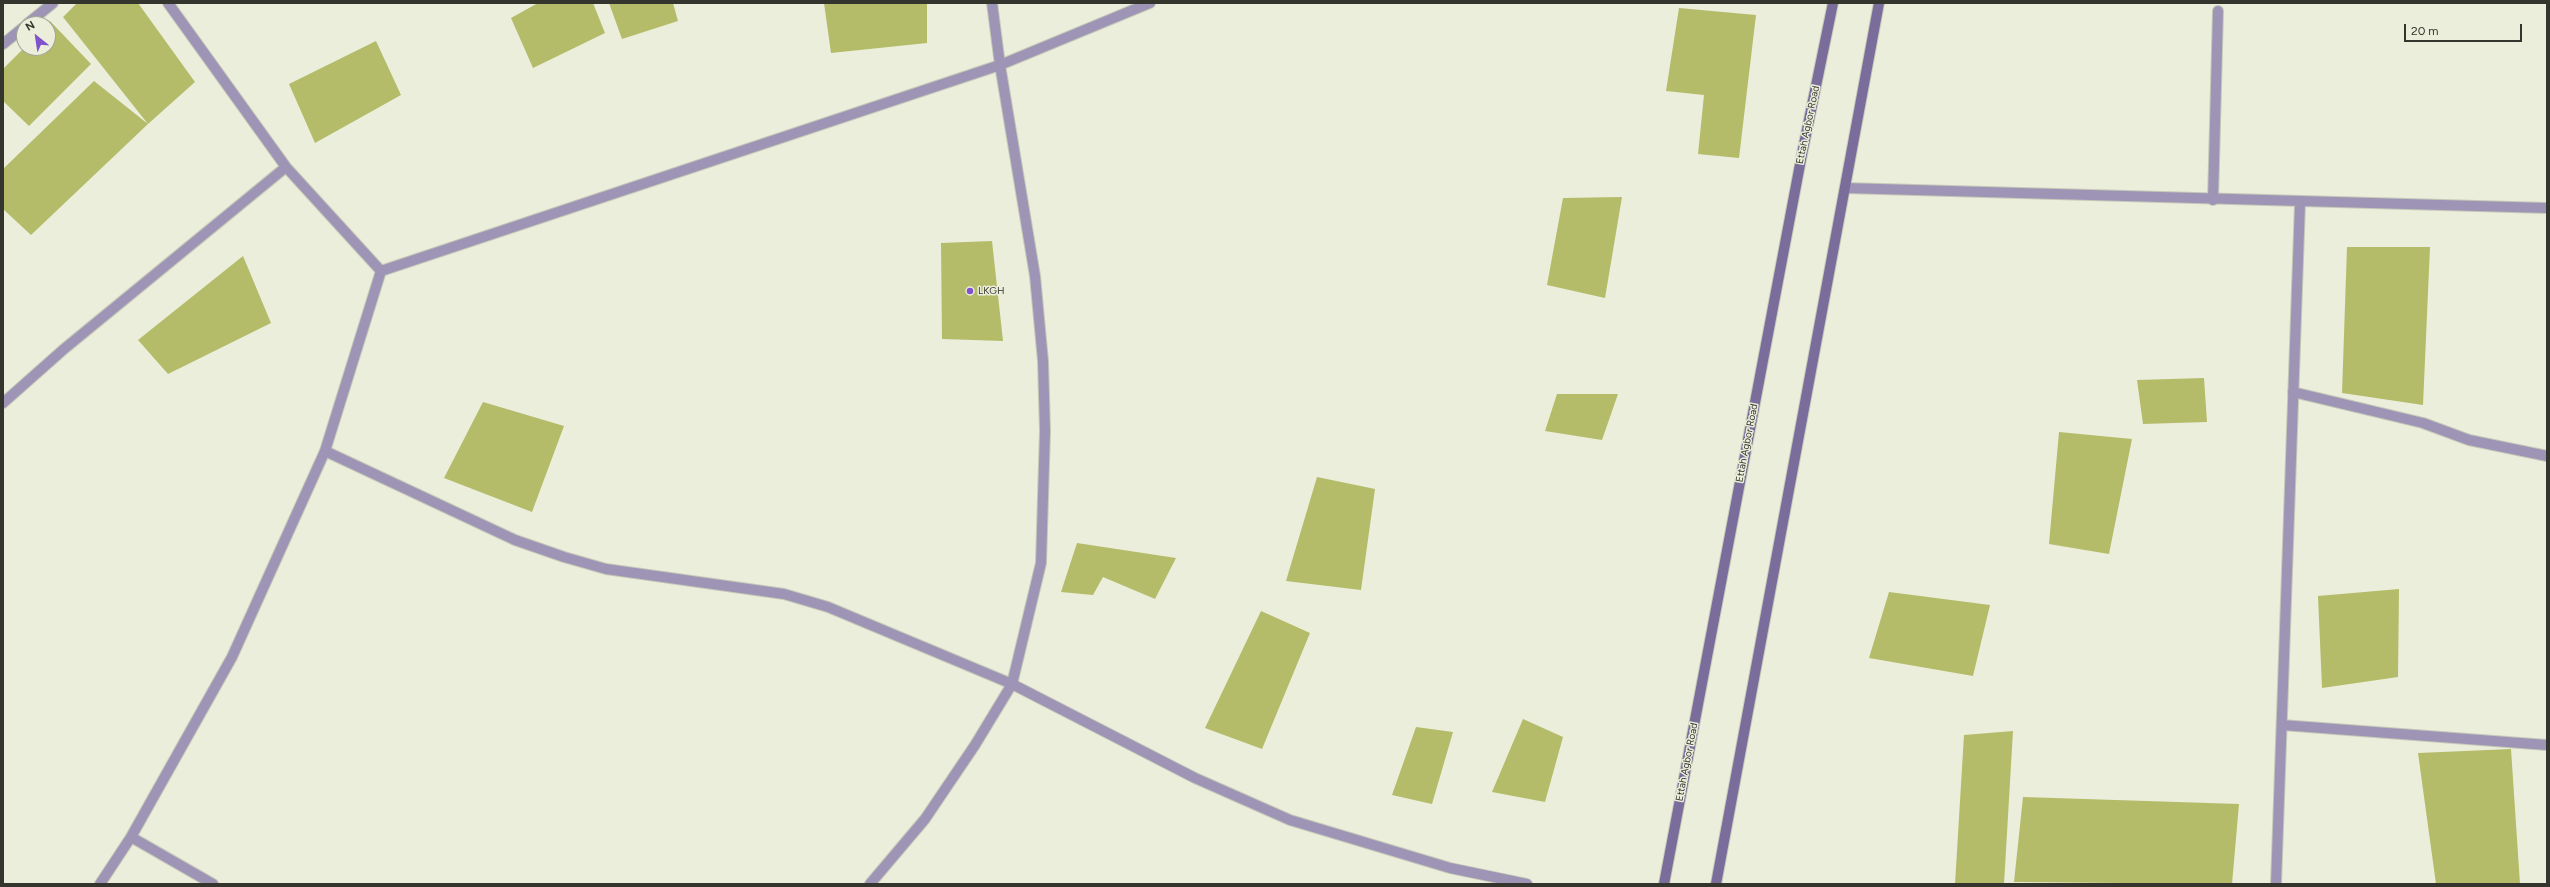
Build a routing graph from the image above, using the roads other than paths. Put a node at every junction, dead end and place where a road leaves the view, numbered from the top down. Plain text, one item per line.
1 (53, 3) edge
2 (168, 3) edge
3 (992, 3) edge
4 (1150, 3) edge
5 (1833, 3) edge
6 (1879, 3) edge
7 (2218, 11) dead end
8 (38, 16) edge
9 (16, 33) edge
10 (3, 44) edge
11 (1000, 65) junction
12 (286, 168) junction
13 (1845, 188) junction
14 (2213, 200) junction
15 (2300, 203) junction
16 (2547, 208) edge
17 (381, 271) junction
18 (2293, 392) junction
19 (3, 403) edge
20 (325, 451) junction
21 (2547, 456) edge
22 (1012, 684) junction
23 (2282, 725) junction
24 (2547, 745) edge
25 (131, 837) junction
26 (100, 884) edge
27 (213, 884) edge
28 (870, 884) edge
29 (1527, 884) edge
30 (1664, 884) edge
31 (1716, 884) edge
32 (2276, 884) edge

1 - 8 street
2 - 12 street
3 - 11 street
4 - 11 street
5 - 30 main road, Ettah Agbor Road
6 - 13 main road
7 - 14 street
9 - 10 street
11 - 17 street
11 - 22 street
12 - 17 street
12 - 19 street
13 - 14 street
13 - 31 main road
14 - 15 street
15 - 16 street
15 - 18 street
17 - 20 street
18 - 21 street
18 - 23 street
20 - 22 street
20 - 25 street
22 - 28 street
22 - 29 street
23 - 24 street
23 - 32 street
25 - 26 street
25 - 27 street

